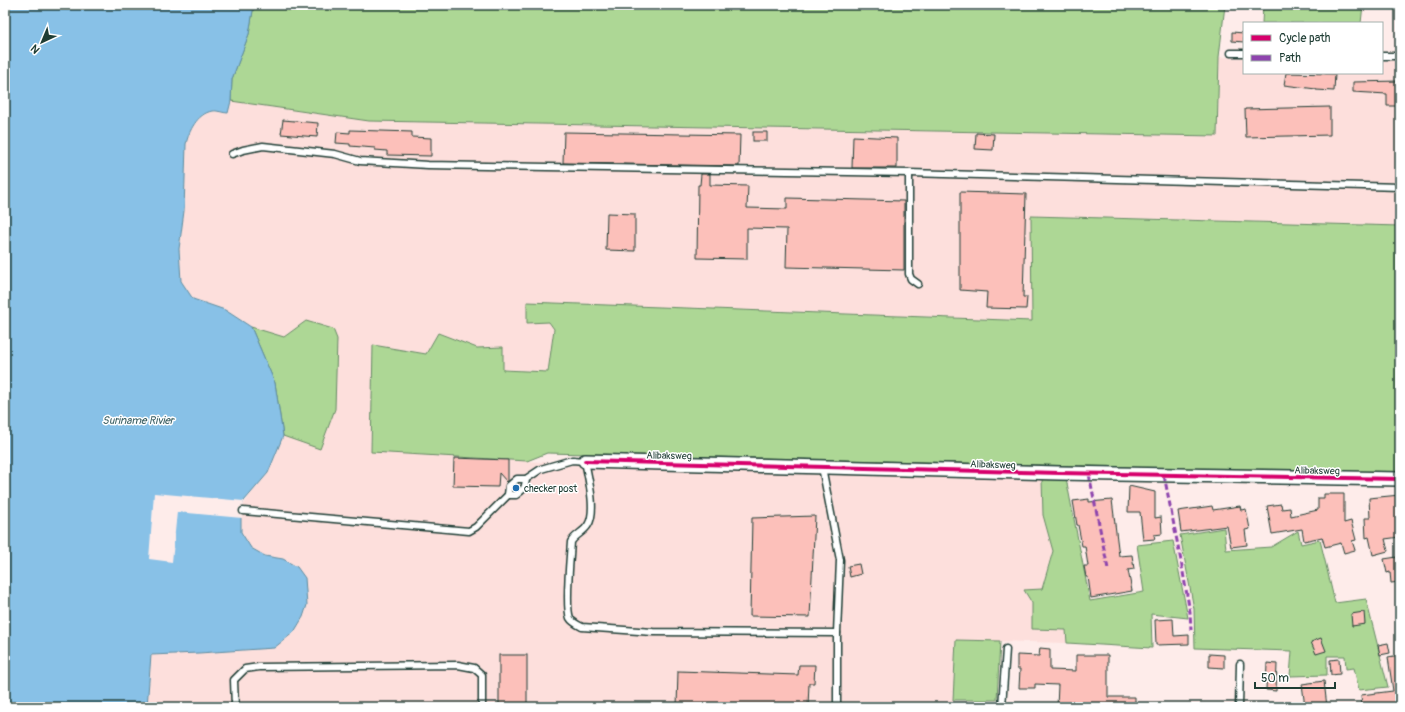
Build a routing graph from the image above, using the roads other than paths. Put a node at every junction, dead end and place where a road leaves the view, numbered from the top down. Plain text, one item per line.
1 (1231, 53) dead end
2 (1243, 53) edge
3 (1383, 56) edge
4 (1400, 56) edge
5 (232, 154) dead end
6 (909, 174) junction
7 (1400, 187) edge
8 (918, 284) dead end
9 (585, 461) junction
10 (822, 467) junction
11 (526, 479) junction
12 (1400, 479) edge
13 (508, 495) junction
14 (243, 511) dead end
15 (837, 633) junction
16 (1006, 649) dead end
17 (1240, 664) dead end
18 (235, 707) edge
19 (482, 707) edge
20 (837, 707) edge
21 (1002, 707) edge
22 (1239, 707) edge
23 (1245, 707) edge

1 - 2 lane
3 - 4 lane
5 - 6 lane
6 - 7 lane
6 - 8 lane
9 - 10 street, Alibaksweg
9 - 11 lane, Alibaksweg
9 - 15 lane
10 - 12 street, Alibaksweg
10 - 15 lane
11 - 13 lane
11 - 13 lane, Alibaksweg
13 - 14 lane
15 - 20 lane
16 - 21 lane
17 - 22 lane
18 - 19 lane
22 - 23 lane

